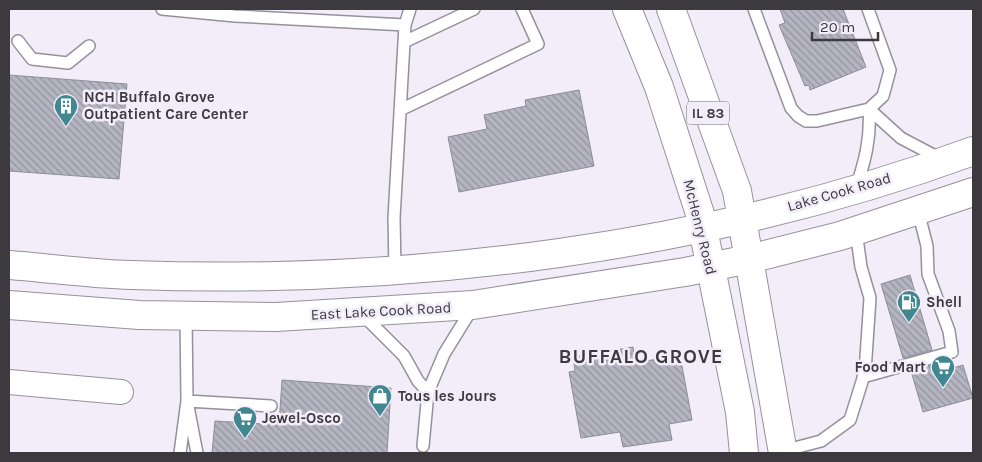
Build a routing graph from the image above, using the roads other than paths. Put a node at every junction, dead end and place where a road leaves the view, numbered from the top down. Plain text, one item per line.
1 (162, 9) edge
2 (410, 9) edge
3 (474, 9) edge
4 (522, 9) edge
5 (627, 9) edge
6 (671, 9) edge
7 (754, 9) edge
8 (868, 9) edge
9 (405, 25) junction
10 (18, 41) dead end
11 (404, 42) junction
12 (89, 46) dead end
13 (869, 109) junction
14 (400, 110) junction
15 (973, 150) edge
16 (945, 161) junction
17 (855, 189) junction
18 (973, 192) edge
19 (918, 211) junction
20 (742, 218) junction
21 (703, 227) junction
22 (856, 231) junction
23 (749, 259) junction
24 (9, 265) edge
25 (711, 266) junction
26 (395, 271) junction
27 (9, 305) edge
28 (474, 305) junction
29 (361, 313) junction
30 (186, 316) junction
31 (863, 376) junction
32 (9, 382) edge
33 (121, 392) dead end
34 (428, 392) junction
35 (186, 401) junction
36 (270, 406) dead end
37 (423, 446) dead end
38 (783, 452) edge
39 (180, 453) edge
40 (197, 453) edge
41 (744, 453) edge

1 - 9 lane
2 - 9 lane
3 - 11 lane
4 - 14 lane
5 - 21 main road, McHenry Road / IL 83
6 - 20 main road, IL 83
7 - 13 lane
8 - 13 lane
9 - 11 lane
10 - 12 lane
11 - 14 lane
13 - 16 lane
13 - 17 lane
14 - 26 lane
15 - 16 main road, Lake Cook Road
16 - 17 main road, Lake Cook Road
17 - 20 main road, Lake Cook Road
18 - 19 main road
19 - 22 main road
19 - 31 lane
20 - 21 main road, Lake Cook Road
20 - 23 main road, IL 83
21 - 25 main road, McHenry Road / IL 83
21 - 26 main road
22 - 23 main road
22 - 31 lane
23 - 25 main road, East Lake Cook Road
23 - 38 main road, IL 83
24 - 26 main road
25 - 28 main road, East Lake Cook Road
25 - 41 main road, McHenry Road / IL 83
27 - 30 main road, East Lake Cook Road
28 - 29 main road, East Lake Cook Road
28 - 34 lane
29 - 30 main road, East Lake Cook Road
29 - 34 lane
30 - 35 lane
31 - 38 lane
32 - 33 street
34 - 37 lane
35 - 36 lane
35 - 39 lane
35 - 40 lane

